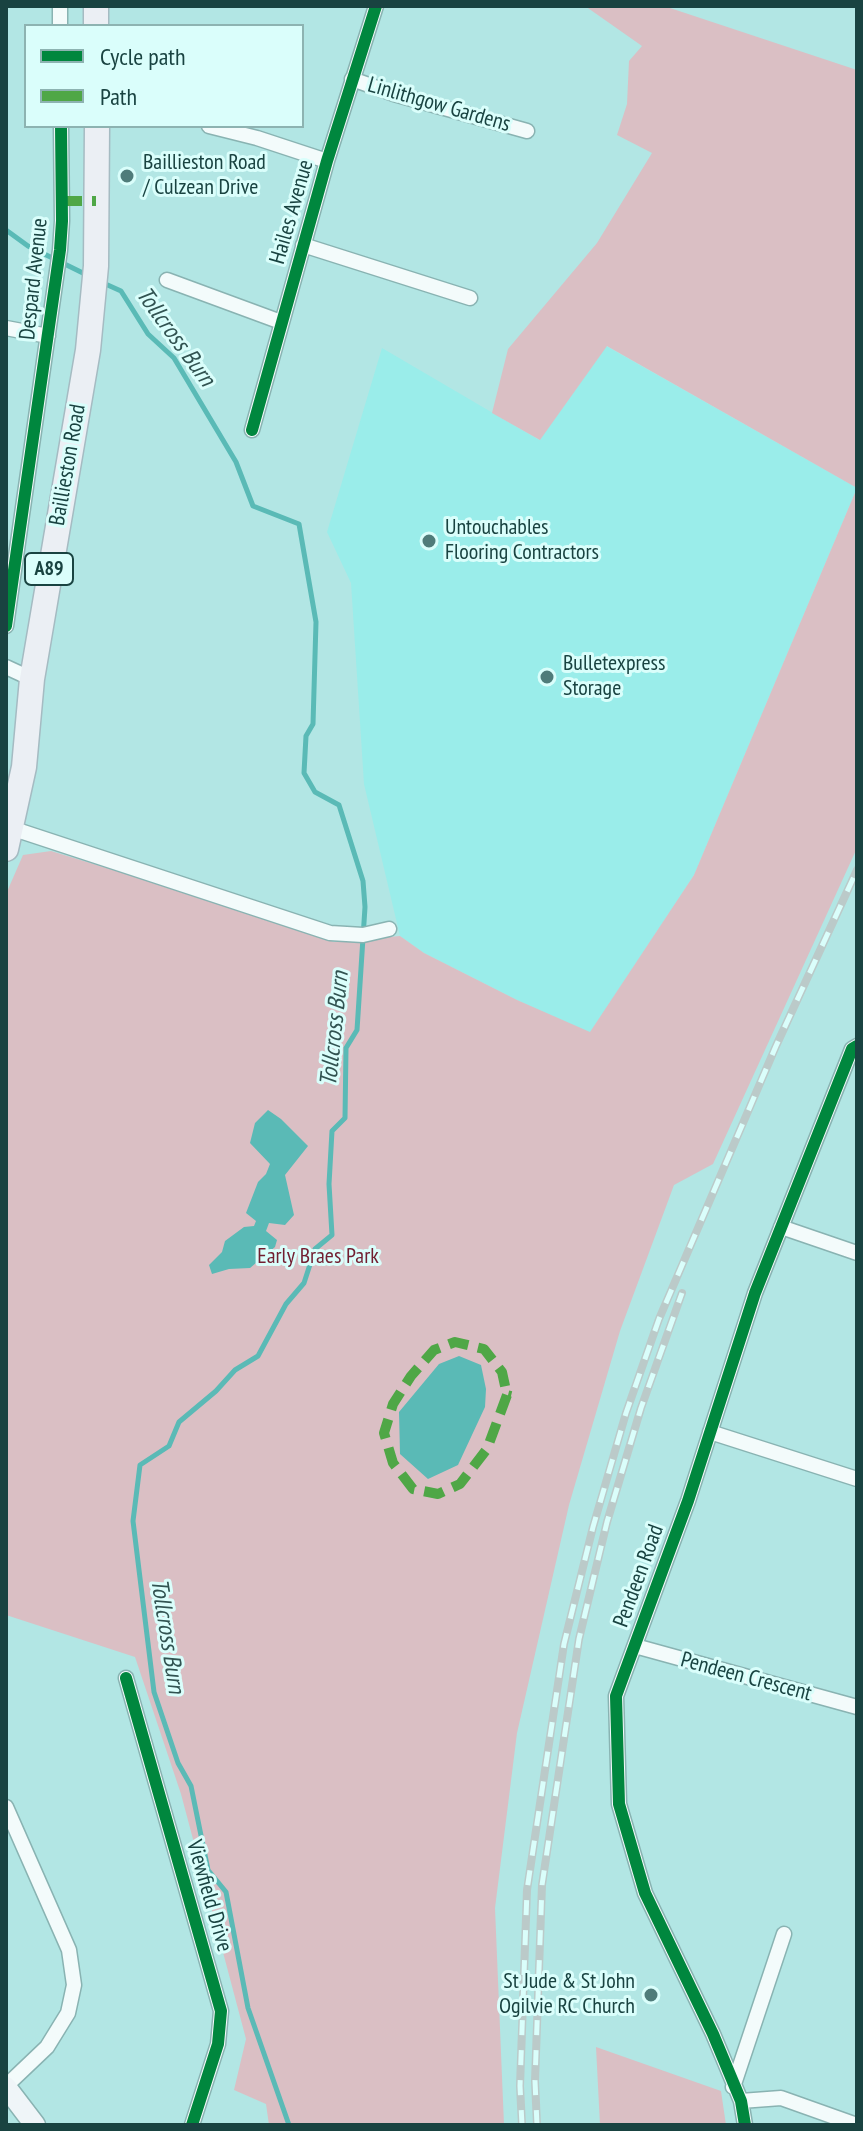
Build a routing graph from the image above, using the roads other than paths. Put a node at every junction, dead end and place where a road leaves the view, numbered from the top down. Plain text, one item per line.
1 (370, 8) edge
2 (352, 79) junction
3 (61, 128) edge
4 (97, 128) edge
5 (217, 128) edge
6 (527, 131) dead end
7 (327, 161) junction
8 (303, 245) junction
9 (167, 280) dead end
10 (470, 298) dead end
11 (281, 322) junction
12 (6, 328) edge
13 (48, 336) junction
14 (252, 430) dead end
15 (6, 626) edge
16 (6, 667) edge
17 (32, 679) junction
18 (8, 839) edge
19 (389, 929) dead end
20 (857, 1046) edge
21 (781, 1227) junction
22 (857, 1253) edge
23 (710, 1432) junction
24 (857, 1479) edge
25 (635, 1646) junction
26 (126, 1678) dead end
27 (857, 1707) edge
28 (6, 1807) edge
29 (784, 1934) dead end
30 (6, 2087) edge
31 (733, 2087) junction
32 (741, 2101) junction
33 (35, 2125) edge
34 (192, 2125) edge
35 (745, 2125) edge
36 (857, 2125) edge

1 - 2 street, Hailes Avenue
2 - 6 street, Linlithgow Gardens
2 - 7 street, Hailes Avenue
3 - 13 street, Despard Avenue
4 - 17 main road, Baillieston Road / A89
5 - 7 street
7 - 8 street, Hailes Avenue
8 - 10 street
8 - 11 street, Hailes Avenue
9 - 11 street
11 - 14 street, Hailes Avenue
12 - 13 street
13 - 15 street, Despard Avenue
16 - 17 street
17 - 18 main road, Baillieston Road / A89
18 - 19 street
20 - 21 street, Pendeen Road
21 - 22 street
21 - 23 street, Pendeen Road
23 - 24 street
23 - 25 street, Pendeen Road
25 - 27 street, Pendeen Crescent
25 - 31 street, Pendeen Road
26 - 34 street, Viewfield Drive
28 - 30 street
29 - 31 street
30 - 33 main road
31 - 32 street, Pendeen Road
32 - 35 street, Pendeen Road
32 - 36 street

